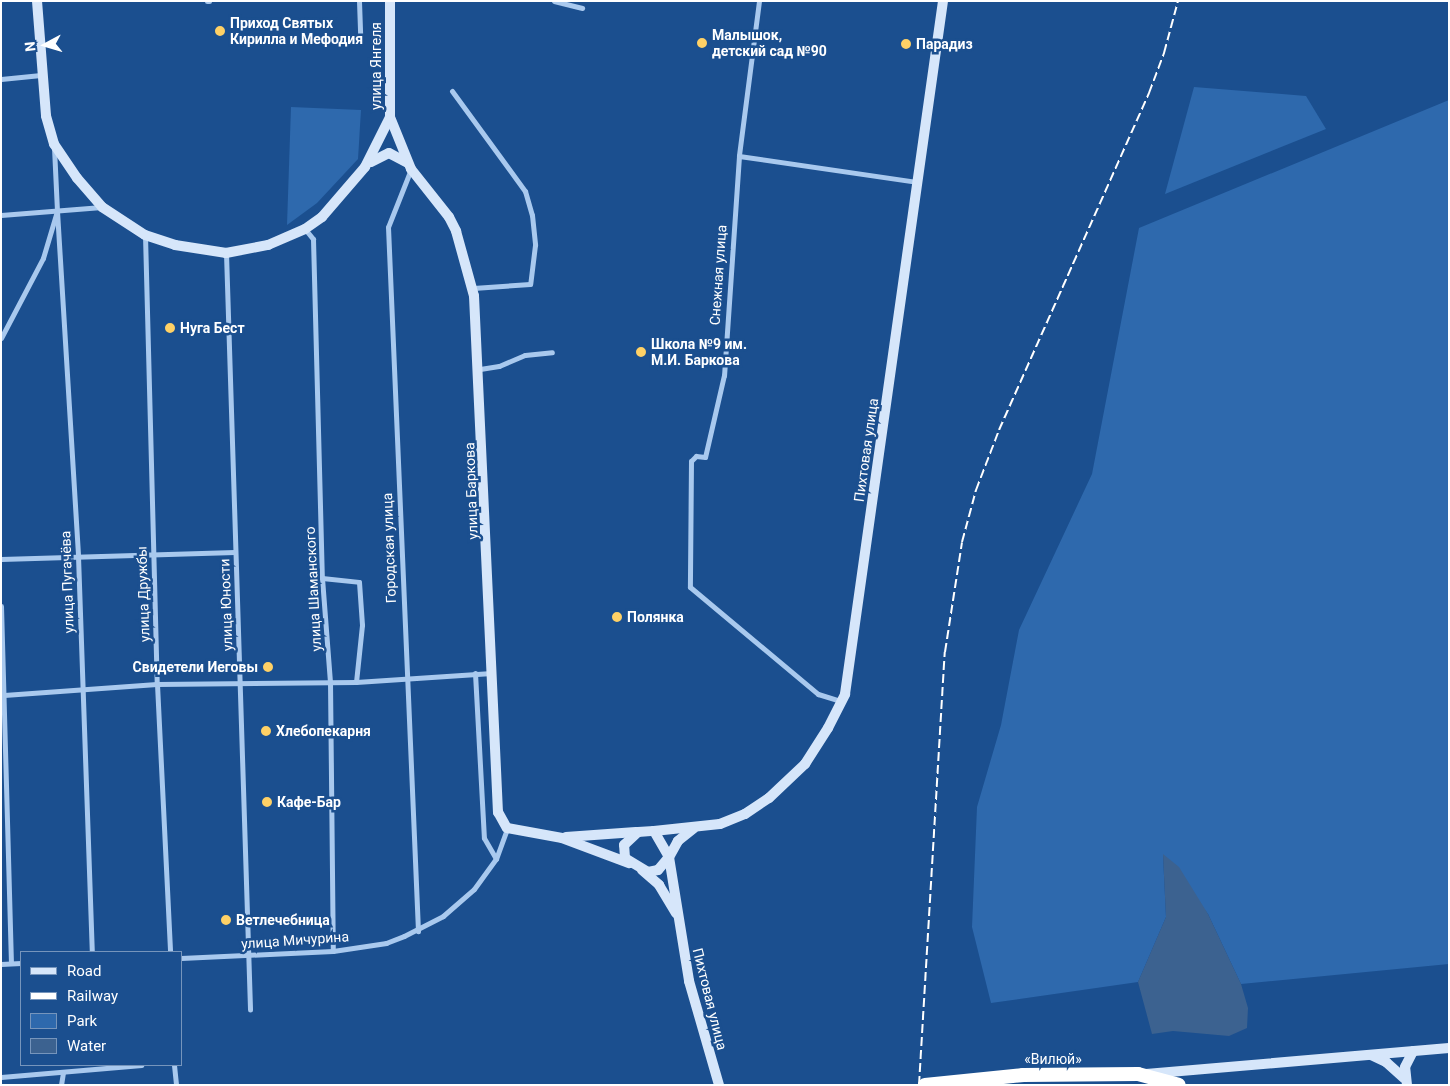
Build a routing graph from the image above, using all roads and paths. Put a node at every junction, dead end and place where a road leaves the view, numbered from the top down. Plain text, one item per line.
1 (37, 1) edge
2 (359, 1) edge
3 (390, 1) edge
4 (554, 1) edge
5 (759, 1) edge
6 (943, 1) edge
7 (582, 8) dead end
8 (360, 36) dead end
9 (41, 75) junction
10 (1, 78) edge
11 (452, 91) dead end
12 (390, 117) junction
13 (54, 144) junction
14 (738, 156) junction
15 (410, 166) junction
16 (365, 167) junction
17 (918, 182) junction
18 (102, 207) junction
19 (57, 211) junction
20 (1, 215) edge
21 (304, 228) junction
22 (145, 234) junction
23 (226, 253) junction
24 (473, 288) junction
25 (1, 338) edge
26 (552, 352) dead end
27 (480, 369) junction
28 (235, 552) junction
29 (153, 555) junction
30 (78, 556) junction
31 (1, 559) edge
32 (322, 578) junction
33 (1, 606) edge
34 (492, 673) junction
35 (475, 674) junction
36 (405, 680) junction
37 (330, 682) junction
38 (356, 682) junction
39 (239, 683) junction
40 (157, 684) junction
41 (81, 691) junction
42 (4, 695) junction
43 (842, 701) junction
44 (507, 828) junction
45 (695, 828) junction
46 (654, 831) junction
47 (638, 832) junction
48 (562, 838) junction
49 (670, 856) junction
50 (496, 859) junction
51 (629, 863) junction
52 (642, 870) junction
53 (679, 918) junction
54 (418, 931) junction
55 (92, 951) edge
56 (170, 951) edge
57 (332, 952) junction
58 (249, 955) junction
59 (182, 958) edge
60 (11, 963) junction
61 (20, 963) edge
62 (1, 964) edge
63 (250, 1010) dead end
64 (1449, 1048) edge
65 (1413, 1051) junction
66 (1370, 1055) junction
67 (130, 1066) edge
68 (174, 1066) edge
69 (63, 1072) junction
70 (1138, 1074) junction
71 (1, 1078) edge
72 (1405, 1081) edge
73 (61, 1085) edge
74 (176, 1085) edge
75 (719, 1085) edge
76 (925, 1085) edge
77 (1180, 1085) edge

1 - 9 street, улица Янгеля
2 - 8 street
3 - 12 street, улица Янгеля
4 - 7 street
5 - 14 street, Снежная улица
6 - 17 street, Пихтовая улица
9 - 10 street
9 - 13 street, улица Янгеля
11 - 24 street
12 - 15 street, улица Баркова
12 - 16 street, улица Янгеля
13 - 18 street, улица Янгеля
13 - 19 street, улица Пугачёва
14 - 17 street
14 - 43 street, Снежная улица
15 - 16 street
15 - 24 street, улица Баркова
15 - 36 street, Городская улица
16 - 21 street, улица Янгеля
17 - 43 street, Пихтовая улица
18 - 19 street
18 - 22 street, улица Янгеля
19 - 20 street
19 - 25 street
19 - 30 street, улица Пугачёва
21 - 23 street, улица Янгеля
21 - 32 street, улица Шаманского
22 - 23 street, улица Янгеля
22 - 29 street, улица Дружбы
23 - 28 street, улица Юности
24 - 27 street, улица Баркова
26 - 27 street
27 - 34 street, улица Баркова
28 - 29 street
28 - 39 street, улица Юности
29 - 30 street
29 - 40 street, улица Дружбы
30 - 31 street
30 - 41 street, улица Пугачёва
32 - 37 street, улица Шаманского
32 - 38 street
33 - 42 street
34 - 35 street
34 - 44 street, улица Баркова
35 - 36 street
35 - 50 street
36 - 38 street
36 - 54 street, Городская улица
37 - 38 street
37 - 39 street
37 - 57 street, улица Шаманского
39 - 40 street
39 - 58 street, улица Юности
40 - 41 street
40 - 56 street, улица Дружбы
41 - 42 street
41 - 55 street, улица Пугачёва
42 - 60 street
43 - 45 street, Пихтовая улица
44 - 48 street
44 - 50 street, улица Мичурина
45 - 46 street, Пихтовая улица
45 - 49 street
46 - 47 street
46 - 49 street
47 - 48 street
47 - 51 street
48 - 51 street
49 - 52 street
49 - 53 street, Пихтовая улица
50 - 54 street, улица Мичурина
51 - 52 street
52 - 53 street, Пихтовая улица
53 - 75 street, Пихтовая улица
54 - 57 street, улица Мичурина
57 - 58 street, улица Мичурина
58 - 59 street, улица Мичурина
58 - 63 street, улица Юности
60 - 61 street
60 - 62 street
64 - 65 street
65 - 66 street
65 - 72 street
66 - 70 street
66 - 72 street
67 - 69 street
68 - 74 street
69 - 71 street
69 - 73 street
70 - 76 highway, «Вилюй»
70 - 77 highway, «Вилюй»

